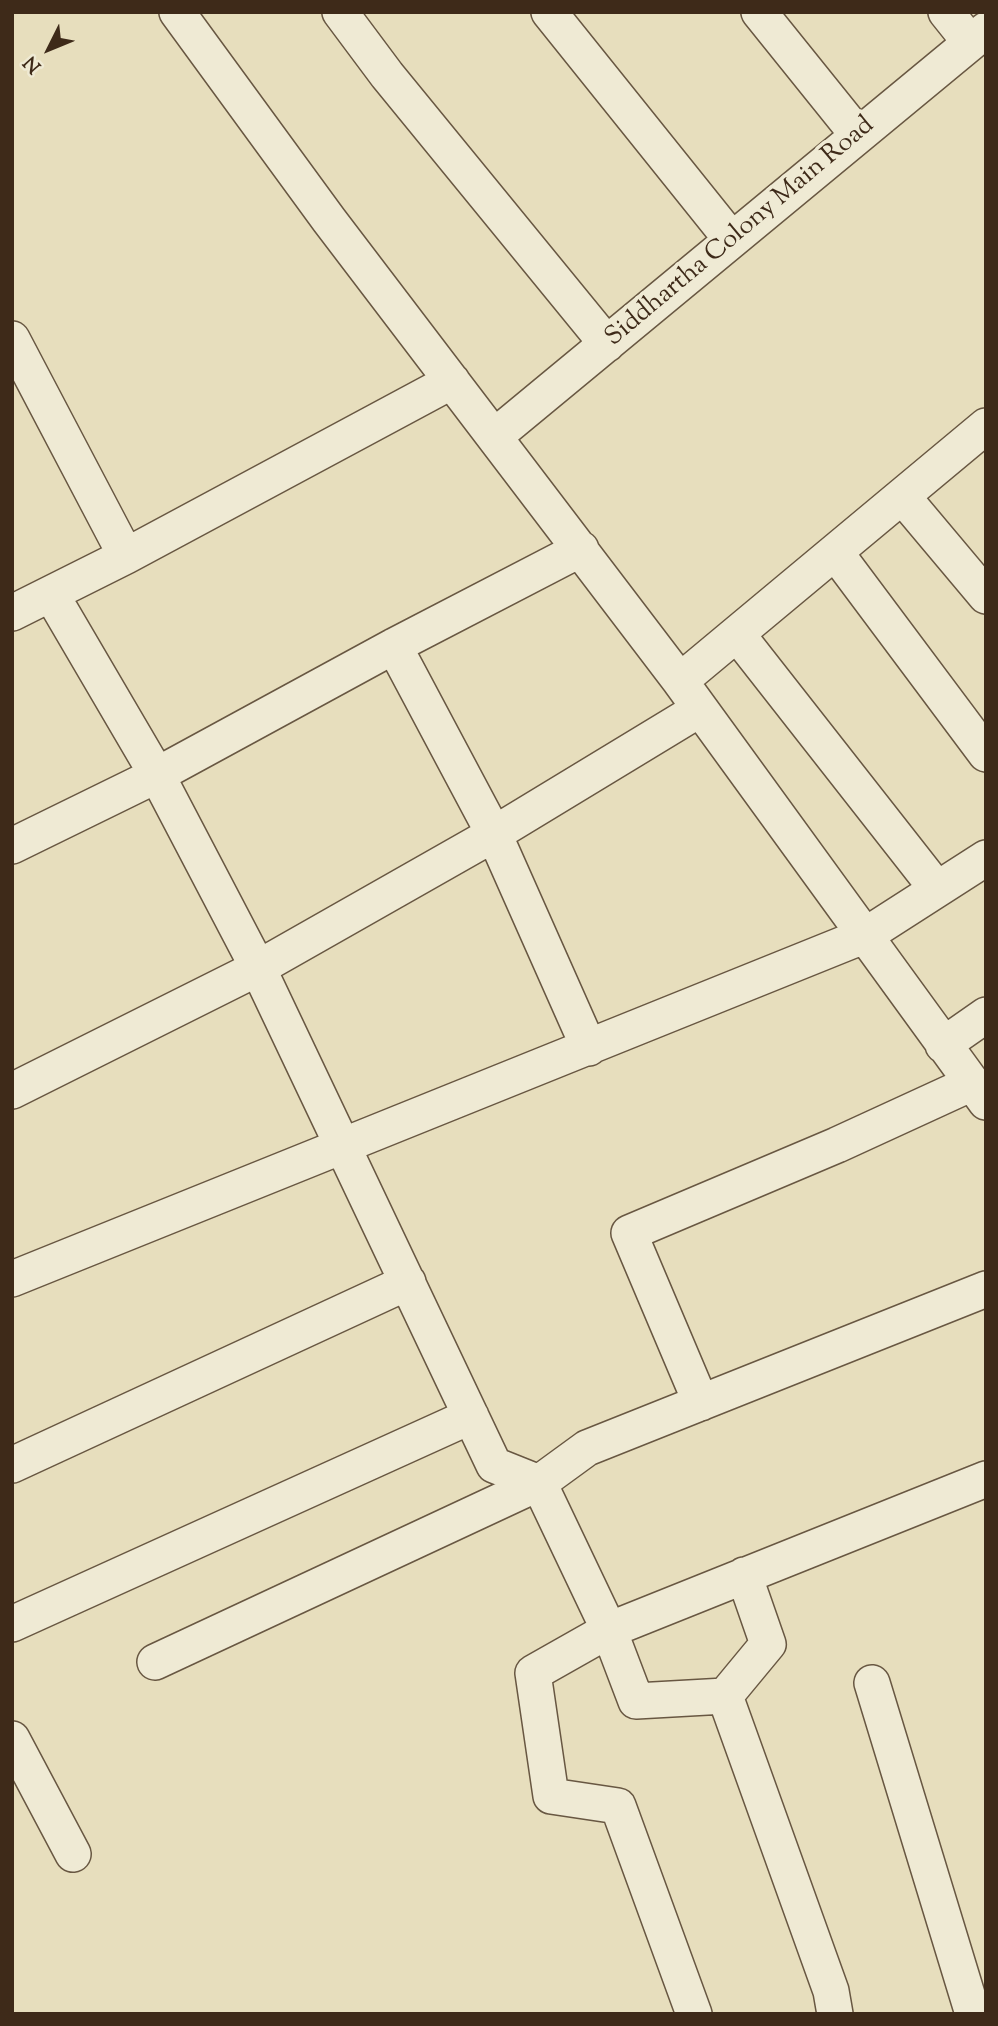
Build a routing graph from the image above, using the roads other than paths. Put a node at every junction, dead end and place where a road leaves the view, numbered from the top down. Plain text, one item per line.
1 (177, 12) edge
2 (340, 12) edge
3 (549, 12) edge
4 (759, 12) edge
5 (946, 12) edge
6 (978, 36) edge
7 (858, 135) junction
8 (732, 240) junction
9 (607, 344) junction
10 (17, 358) edge
11 (452, 380) junction
12 (985, 427) edge
13 (495, 436) junction
14 (902, 496) junction
15 (581, 550) junction
16 (835, 552) junction
17 (126, 556) junction
18 (51, 594) junction
19 (986, 596) edge
20 (12, 613) edge
21 (737, 634) junction
22 (394, 646) junction
23 (690, 695) junction
24 (986, 754) edge
25 (157, 775) junction
26 (494, 834) junction
27 (12, 846) edge
28 (986, 858) edge
29 (937, 889) junction
30 (866, 935) junction
31 (258, 968) junction
32 (986, 1014) edge
33 (943, 1045) junction
34 (589, 1048) junction
35 (12, 1091) edge
36 (979, 1093) edge
37 (344, 1147) junction
38 (12, 1279) edge
39 (408, 1282) junction
40 (986, 1289) edge
41 (701, 1403) junction
42 (471, 1416) junction
43 (12, 1465) edge
44 (986, 1479) edge
45 (539, 1483) junction
46 (744, 1575) junction
47 (12, 1624) edge
48 (609, 1630) junction
49 (155, 1662) dead end
50 (872, 1683) dead end
51 (725, 1696) junction
52 (12, 1740) edge
53 (73, 1854) dead end
54 (694, 2014) edge
55 (835, 2014) edge
56 (973, 2014) edge

1 - 11 street
2 - 9 street
3 - 8 street
4 - 7 street
5 - 6 street
6 - 7 street, Siddhartha Colony Main Road
7 - 8 street, Siddhartha Colony Main Road
8 - 9 street, Siddhartha Colony Main Road
9 - 13 street, Siddhartha Colony Main Road
10 - 17 street
11 - 13 street
11 - 17 street
12 - 14 street
13 - 15 street
14 - 16 street
14 - 19 street
15 - 22 street
15 - 23 street
16 - 21 street
16 - 24 street
17 - 18 street
18 - 20 street
18 - 25 street
21 - 23 street
21 - 29 street
22 - 25 street
22 - 26 street
23 - 26 street
23 - 30 street
25 - 27 street
25 - 31 street
26 - 31 street
26 - 34 street
28 - 29 street
29 - 30 street
30 - 33 street
30 - 34 street
31 - 35 street
31 - 37 street
32 - 33 street
33 - 36 street
34 - 37 street
36 - 41 street
37 - 38 street
37 - 39 street
39 - 42 street
39 - 43 street
40 - 41 street
41 - 45 street
42 - 45 street
42 - 47 street
44 - 46 street
45 - 48 street
45 - 49 street
46 - 48 street
46 - 51 street
48 - 51 street
48 - 54 street
50 - 56 street
51 - 55 street
52 - 53 street

